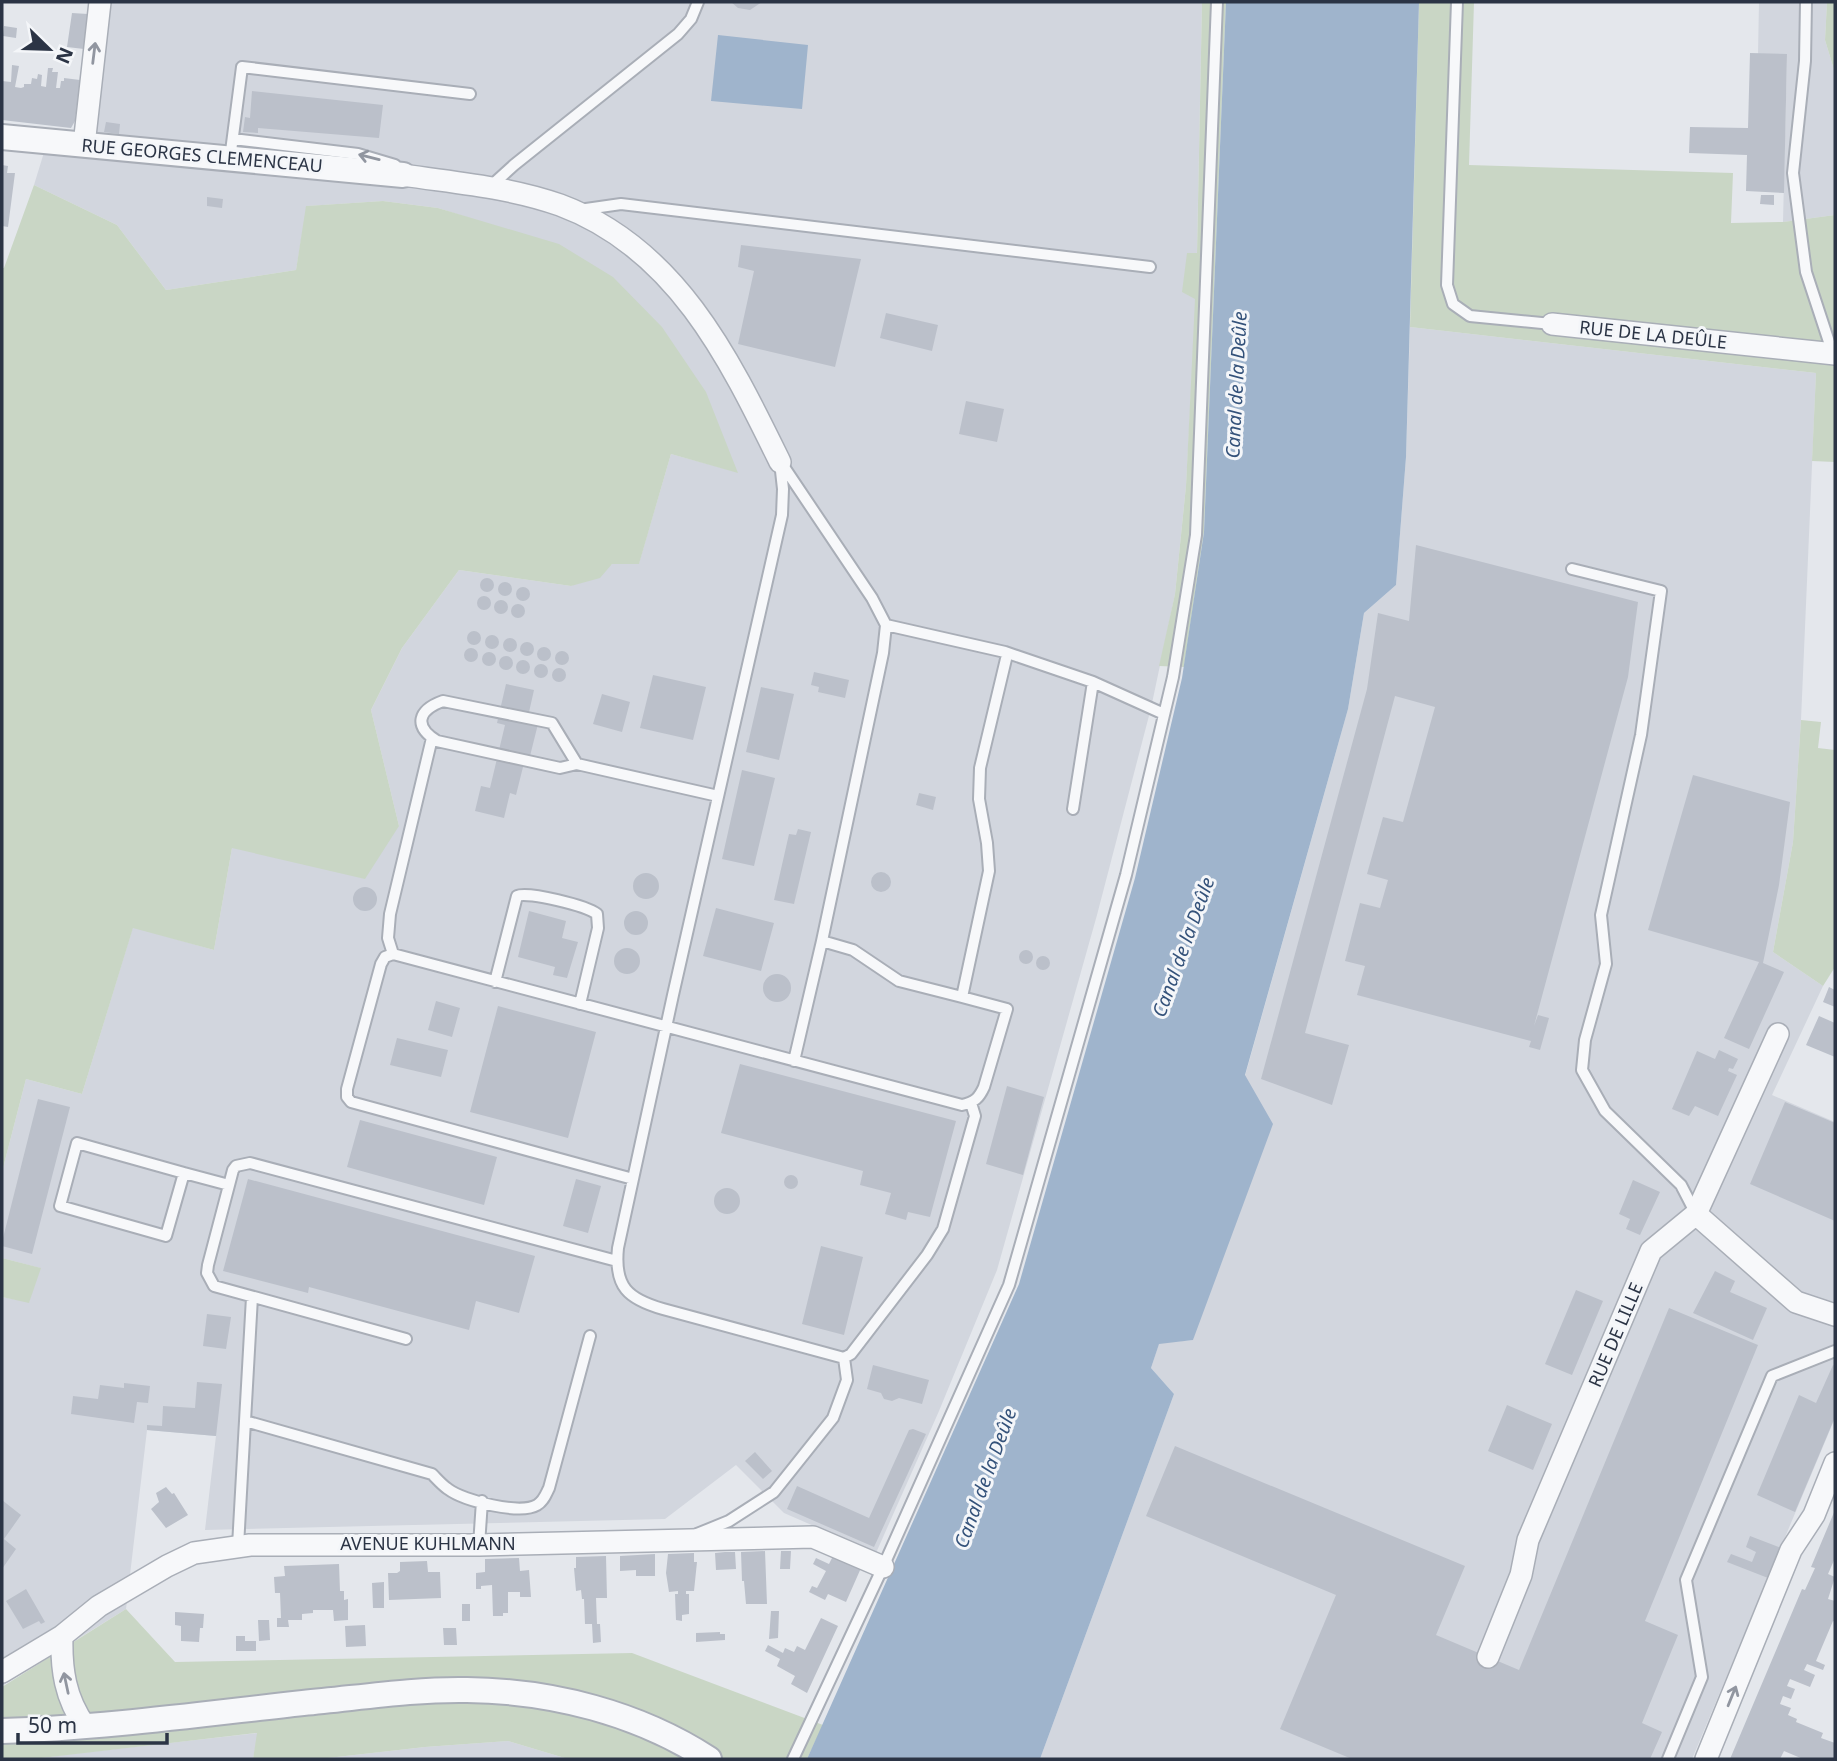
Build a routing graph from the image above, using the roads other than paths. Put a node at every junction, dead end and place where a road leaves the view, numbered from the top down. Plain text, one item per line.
1 (100, 2) edge
2 (698, 2) edge
3 (1217, 2) edge
4 (1457, 2) edge
5 (1806, 2) edge
6 (470, 94) dead end
7 (2, 137) edge
8 (83, 145) junction
9 (231, 149) junction
10 (403, 175) joint
11 (434, 180) junction
12 (491, 186) junction
13 (572, 210) junction
14 (1150, 268) dead end
15 (1552, 324) joint
16 (1834, 354) edge
17 (780, 462) junction
18 (1572, 569) dead end
19 (886, 625) junction
20 (1006, 659) dead end
21 (1093, 682) junction
22 (1164, 714) junction
23 (432, 738) junction
24 (578, 764) junction
25 (718, 796) junction
26 (1073, 809) dead end
27 (822, 941) junction
28 (393, 954) junction
29 (495, 982) junction
30 (961, 998) junction
31 (580, 1004) junction
32 (666, 1027) junction
33 (1778, 1034) dead end
34 (794, 1061) junction
35 (971, 1103) junction
36 (184, 1173) junction
37 (633, 1179) junction
38 (229, 1185) junction
39 (1696, 1214) junction
40 (617, 1261) junction
41 (251, 1297) junction
42 (1835, 1315) edge
43 (590, 1336) dead end
44 (406, 1339) dead end
45 (1835, 1351) edge
46 (844, 1358) junction
47 (245, 1422) junction
48 (1835, 1463) edge
49 (482, 1501) junction
50 (680, 1540) junction
51 (479, 1545) junction
52 (238, 1546) junction
53 (883, 1567) junction
54 (62, 1636) junction
55 (1488, 1657) dead end
56 (2, 1672) edge
57 (85, 1726) junction
58 (40, 1730) junction
59 (2, 1731) edge
60 (2, 1741) edge
61 (706, 1757) edge
62 (793, 1759) edge
63 (1668, 1759) edge
64 (1706, 1759) edge

8 -> 1 street
2 - 12 lane
3 - 22 lane
4 - 15 lane, RUE DE LA DEÛLE
5 - 16 lane
6 - 9 lane
7 - 8 street, RUE GEORGES CLEMENCEAU
8 - 9 street, RUE GEORGES CLEMENCEAU
9 - 10 street, RUE GEORGES CLEMENCEAU
11 -> 9 lane
10 - 11 street
11 - 12 street
12 - 13 street
13 - 14 lane
13 - 17 street
15 - 16 street, RUE DE LA DEÛLE
17 - 19 lane
17 - 25 lane
18 - 39 lane
19 - 21 lane
19 - 27 lane
20 - 30 lane
21 - 22 lane
21 - 26 lane
22 - 53 lane
23 - 24 lane
23 - 24 lane
23 - 28 lane
24 - 25 lane
25 - 32 lane
27 - 30 lane
27 - 34 lane
28 - 29 lane
28 - 37 lane
29 - 31 lane
29 - 31 lane
30 - 35 lane
31 - 32 lane
32 - 34 lane
32 - 37 lane
33 - 39 street, RUE DE LILLE
34 - 35 lane
35 - 46 lane
36 - 36 lane
36 - 38 lane
37 - 40 lane
38 - 40 lane
38 - 41 lane
39 - 42 street
39 - 55 street, RUE DE LILLE
40 - 46 lane
41 - 44 lane
41 - 47 lane
43 - 49 lane
45 - 63 lane
46 - 50 lane
47 - 49 lane
47 - 52 lane
64 -> 48 street
49 - 51 lane
50 - 51 street, AVENUE KUHLMANN
50 - 53 street, AVENUE KUHLMANN
51 - 52 street, AVENUE KUHLMANN
52 - 54 street, AVENUE KUHLMANN
53 - 62 lane
54 - 56 street, AVENUE KUHLMANN
57 -> 54 street
57 - 58 street
57 - 61 street
58 - 59 street
58 - 60 street

